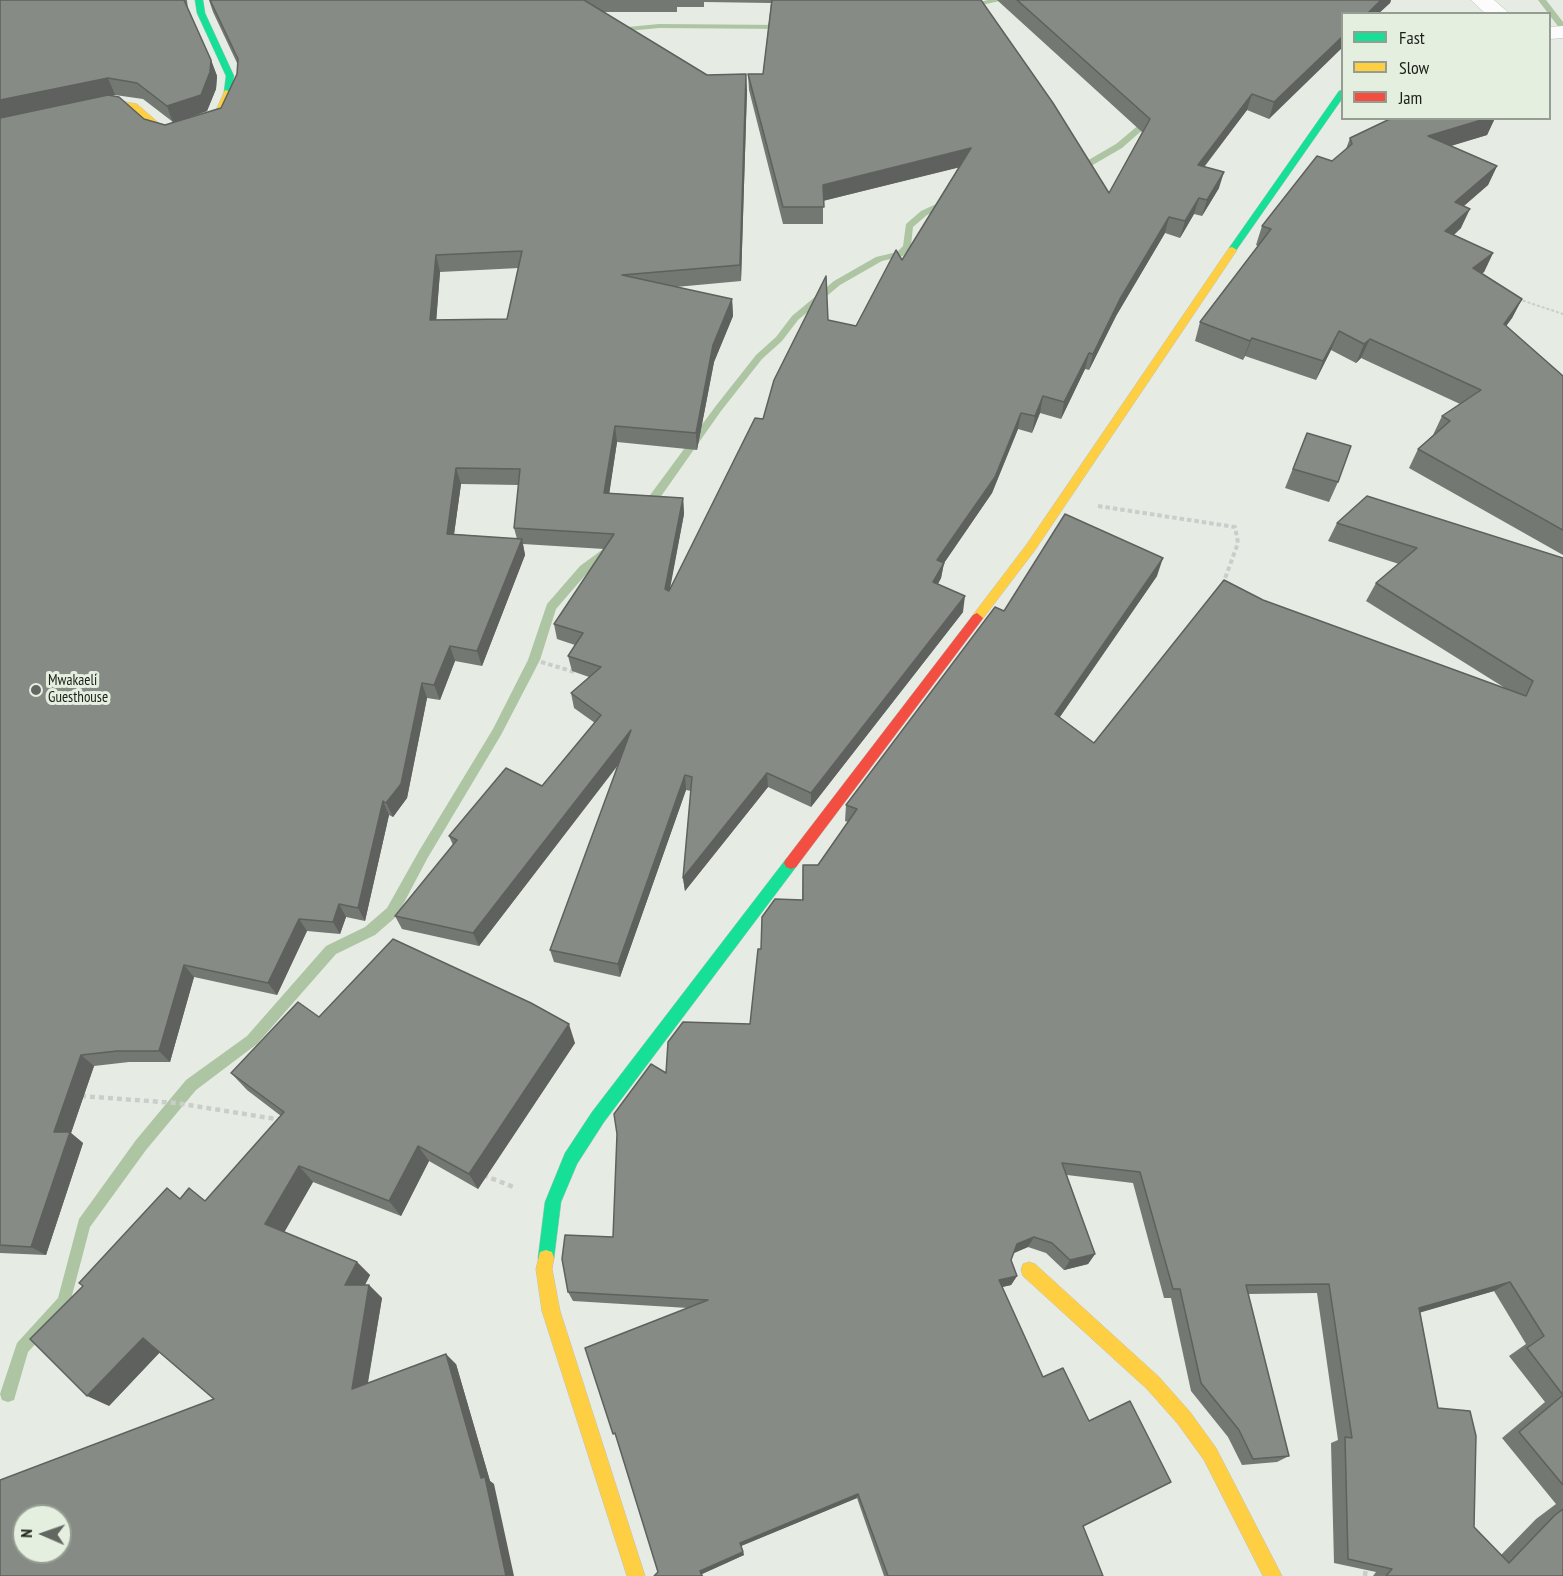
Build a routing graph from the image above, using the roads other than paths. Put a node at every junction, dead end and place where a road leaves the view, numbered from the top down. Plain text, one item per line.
1 (199, 0) edge
2 (1481, 0) edge
3 (1497, 12) edge
4 (1341, 94) edge
5 (0, 127) edge
6 (1029, 1270) dead end
7 (636, 1576) edge
8 (1273, 1576) edge

1 - 5 street
2 - 3 street
4 - 7 street
6 - 8 street

